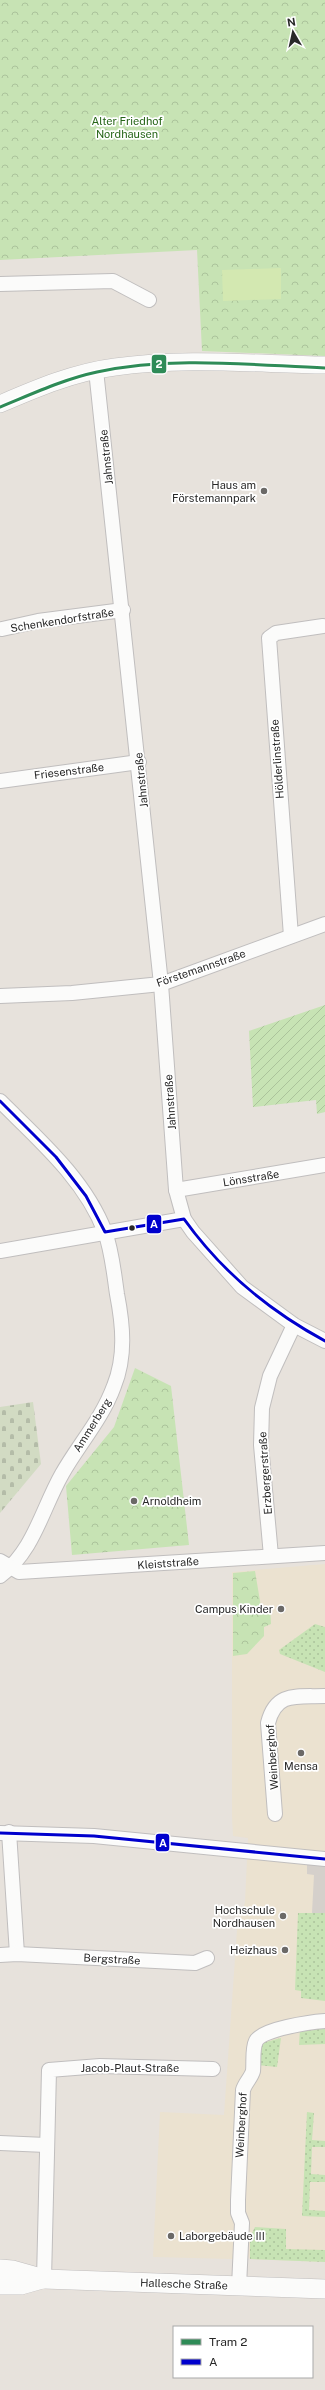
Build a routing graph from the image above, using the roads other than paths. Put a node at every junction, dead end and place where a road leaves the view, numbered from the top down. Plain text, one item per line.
1 (0, 284) edge
2 (149, 300) dead end
3 (325, 365) edge
4 (96, 370) junction
5 (0, 404) edge
6 (123, 610) junction
7 (324, 626) dead end
8 (2, 629) dead end
9 (139, 762) junction
10 (0, 781) edge
11 (325, 924) edge
12 (291, 936) junction
13 (161, 984) junction
14 (0, 996) edge
15 (0, 1101) edge
16 (325, 1165) edge
17 (176, 1190) junction
18 (184, 1219) junction
19 (105, 1232) junction
20 (0, 1250) edge
21 (294, 1325) junction
22 (325, 1341) edge
23 (325, 1553) edge
24 (270, 1556) junction
25 (6, 1564) edge
26 (0, 1576) edge
27 (325, 1696) edge
28 (275, 1814) dead end
29 (4, 1833) edge
30 (325, 1859) edge
31 (17, 1954) junction
32 (0, 1955) edge
33 (206, 1958) dead end
34 (325, 2021) edge
35 (213, 2069) dead end
36 (0, 2143) edge
37 (46, 2145) junction
38 (0, 2269) edge
39 (44, 2278) junction
40 (0, 2285) edge
41 (239, 2286) junction
42 (325, 2289) edge

1 - 2 street
3 - 4 street
4 - 5 street
4 - 6 street, Jahnstraße
6 - 8 street, Schenkendorfstraße
6 - 9 street, Jahnstraße
7 - 12 street, Hölderlinstraße
9 - 10 street, Friesenstraße
9 - 13 street, Jahnstraße
11 - 12 street, Förstemannstraße
12 - 13 street, Förstemannstraße
13 - 14 street, Förstemannstraße
13 - 17 street, Jahnstraße
15 - 19 street, Ammerberg
16 - 17 street, Lönsstraße
17 - 18 street, Jahnstraße
18 - 19 street
18 - 21 street
19 - 20 street
19 - 25 street, Ammerberg
21 - 22 street
21 - 24 street, Erzbergerstraße
23 - 24 street, Kleiststraße
24 - 25 street, Kleiststraße
25 - 26 street, Ammerberg
27 - 28 street, Weinberghof
29 - 30 street
29 - 31 street
31 - 32 street, Bergstraße
31 - 33 street, Bergstraße
34 - 41 street, Weinberghof
35 - 37 street, Jacob-Plaut-Straße
36 - 37 street
37 - 39 street, Jacob-Plaut-Straße
38 - 39 main road, Hallesche Straße
39 - 40 main road, Hallesche Straße
39 - 41 main road, Hallesche Straße
41 - 42 main road, Hallesche Straße

